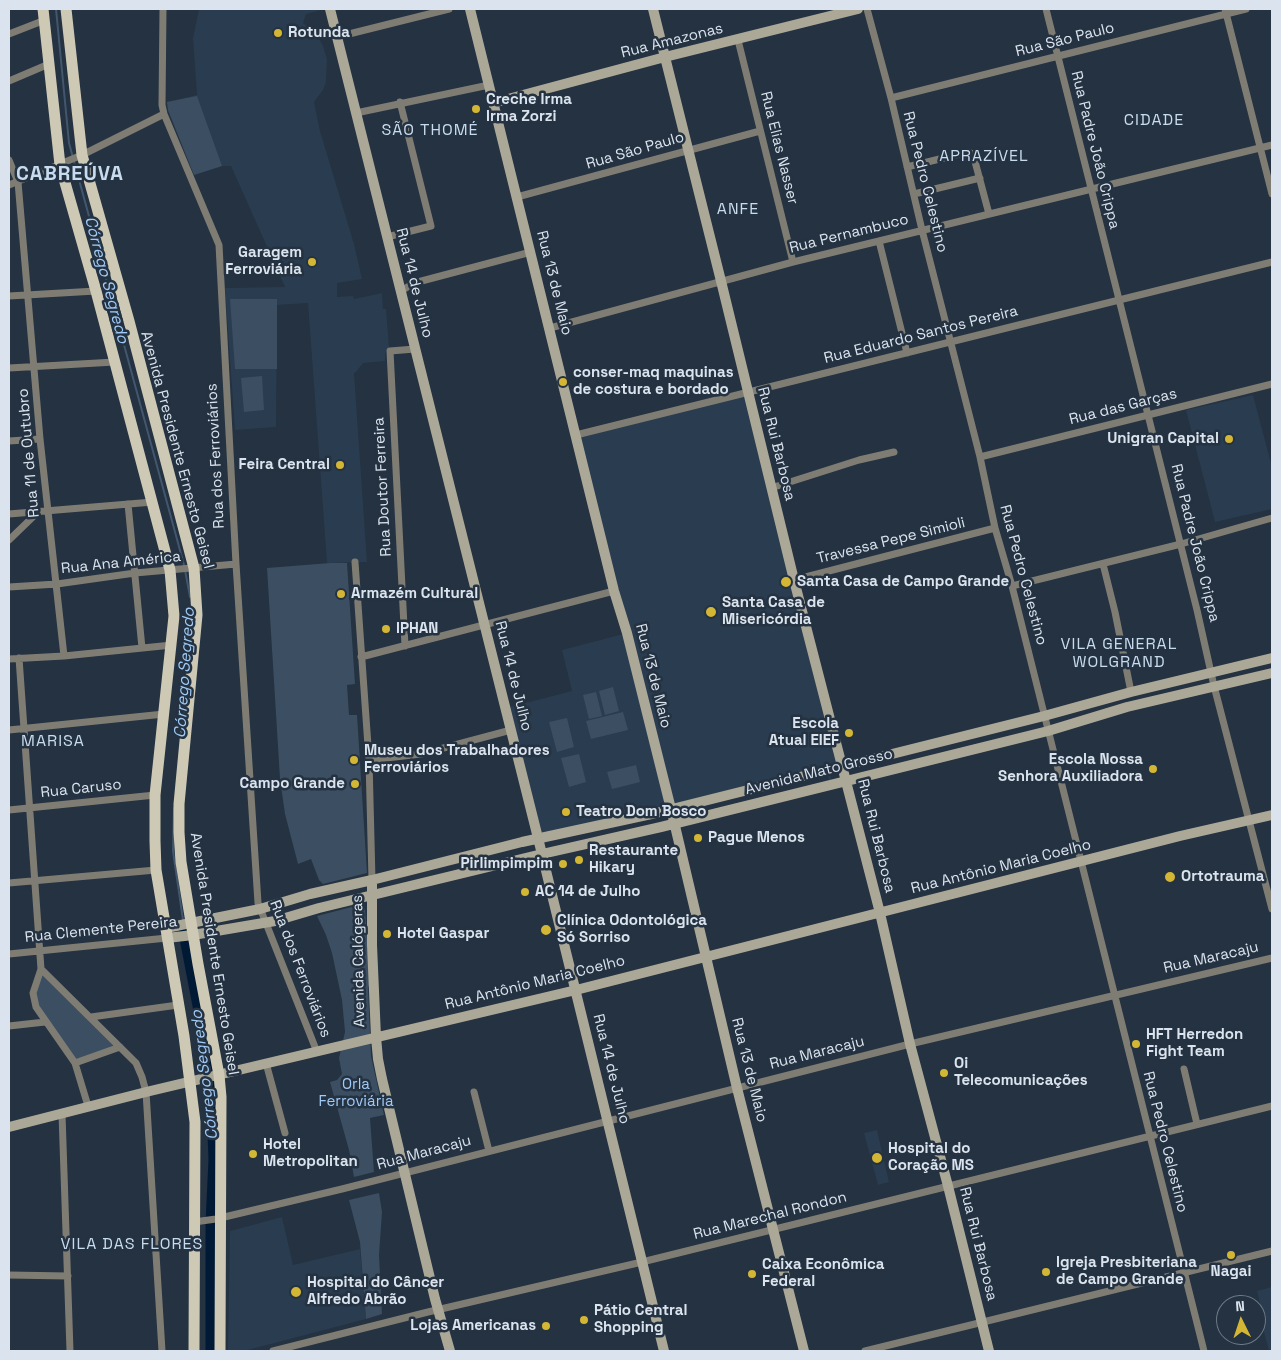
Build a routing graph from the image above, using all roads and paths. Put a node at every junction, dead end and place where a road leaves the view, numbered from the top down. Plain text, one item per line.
1 (66, 9) edge
2 (164, 9) edge
3 (330, 9) edge
4 (449, 9) edge
5 (470, 9) edge
6 (653, 9) edge
7 (858, 9) edge
8 (867, 9) edge
9 (1046, 9) edge
10 (1246, 9) edge
11 (1225, 11) edge
12 (44, 14) edge
13 (9, 34) edge
14 (337, 37) junction
15 (738, 40) junction
16 (665, 57) junction
17 (1058, 57) junction
18 (48, 64) junction
19 (9, 81) edge
20 (489, 84) junction
21 (891, 98) junction
22 (400, 102) junction
23 (493, 103) junction
24 (356, 113) junction
25 (164, 114) junction
26 (760, 130) junction
27 (1272, 144) edge
28 (1261, 148) junction
29 (689, 150) junction
30 (81, 155) junction
31 (9, 160) edge
32 (61, 164) junction
33 (907, 167) junction
34 (980, 178) junction
35 (18, 182) junction
36 (9, 186) edge
37 (1090, 189) junction
38 (914, 194) junction
39 (1272, 194) edge
40 (517, 197) junction
41 (989, 214) junction
42 (922, 230) junction
43 (387, 237) junction
44 (878, 241) junction
45 (530, 252) junction
46 (793, 262) junction
47 (1272, 262) edge
48 (721, 281) junction
49 (96, 291) junction
50 (401, 291) junction
51 (28, 295) junction
52 (9, 296) edge
53 (1119, 300) junction
54 (550, 328) junction
55 (951, 342) junction
56 (415, 350) junction
57 (907, 353) junction
58 (115, 362) junction
59 (35, 366) junction
60 (9, 368) edge
61 (1272, 384) edge
62 (748, 392) junction
63 (1149, 415) junction
64 (576, 436) junction
65 (40, 438) junction
66 (9, 441) edge
67 (894, 452) dead end
68 (980, 457) junction
69 (771, 488) junction
70 (153, 502) junction
71 (128, 504) junction
72 (38, 512) junction
73 (48, 512) junction
74 (9, 514) edge
75 (1272, 518) edge
76 (995, 528) junction
77 (9, 540) edge
78 (1181, 544) junction
79 (355, 562) dead end
80 (236, 564) junction
81 (1103, 564) junction
82 (194, 568) junction
83 (171, 570) junction
84 (135, 573) junction
85 (794, 580) junction
86 (57, 584) junction
87 (1012, 586) junction
88 (9, 587) edge
89 (614, 591) junction
90 (485, 625) junction
91 (172, 645) junction
92 (405, 646) junction
93 (142, 648) junction
94 (64, 656) junction
95 (361, 657) junction
96 (19, 658) junction
97 (1272, 658) edge
98 (9, 659) edge
99 (1212, 672) junction
100 (1272, 673) edge
101 (1214, 686) junction
102 (1130, 692) junction
103 (1127, 707) junction
104 (164, 714) junction
105 (1044, 716) junction
106 (25, 729) junction
107 (9, 730) edge
108 (511, 730) junction
109 (1048, 731) junction
110 (369, 760) junction
111 (843, 766) junction
112 (846, 781) junction
113 (155, 796) junction
114 (31, 808) junction
115 (671, 809) junction
116 (9, 810) edge
117 (1272, 815) edge
118 (1250, 820) junction
119 (674, 824) junction
120 (538, 838) junction
121 (542, 854) junction
122 (1081, 862) junction
123 (156, 870) junction
124 (36, 880) junction
125 (372, 880) junction
126 (9, 883) edge
127 (372, 895) junction
128 (260, 909) junction
129 (1272, 909) edge
130 (880, 913) junction
131 (266, 922) junction
132 (188, 930) junction
133 (169, 933) junction
134 (40, 951) junction
135 (9, 954) edge
136 (706, 956) junction
137 (1272, 958) edge
138 (41, 969) junction
139 (576, 990) junction
140 (1114, 995) junction
141 (178, 1005) junction
142 (91, 1017) junction
143 (45, 1022) junction
144 (9, 1026) edge
145 (376, 1037) junction
146 (910, 1044) junction
147 (120, 1047) junction
148 (317, 1052) junction
149 (75, 1063) junction
150 (266, 1063) junction
151 (1184, 1070) dead end
152 (215, 1076) junction
153 (193, 1081) junction
154 (737, 1088) junction
155 (146, 1092) junction
156 (474, 1092) dead end
157 (88, 1106) junction
158 (1272, 1106) edge
159 (62, 1114) junction
160 (608, 1121) junction
161 (1197, 1124) junction
162 (9, 1127) edge
163 (285, 1133) dead end
164 (1150, 1136) junction
165 (489, 1151) junction
166 (405, 1172) junction
167 (948, 1186) junction
168 (218, 1219) junction
169 (197, 1221) junction
170 (774, 1230) junction
171 (1272, 1251) edge
172 (642, 1262) junction
173 (1184, 1273) junction
174 (9, 1275) edge
175 (68, 1276) junction
176 (438, 1310) junction
177 (982, 1322) junction
178 (307, 1342) junction
179 (70, 1351) edge
180 (162, 1351) edge
181 (194, 1351) edge
182 (220, 1351) edge
183 (273, 1351) edge
184 (309, 1351) edge
185 (450, 1351) edge
186 (664, 1351) edge
187 (804, 1351) edge
188 (865, 1351) edge
189 (989, 1351) edge
190 (1204, 1351) edge

1 - 30 main road, Avenida Presidente Ernesto Geisel
2 - 25 street, Rua dos Ferroviários
3 - 14 street, Rua 14 de Julho
4 - 14 street
5 - 20 street, Rua 13 de Maio
6 - 16 street, Rua Rui Barbosa
7 - 15 street, Rua Amazonas
8 - 21 street, Rua Pedro Celestino
9 - 17 street, Rua Padre João Crippa
10 - 11 street, Rua São Paulo
11 - 17 street, Rua São Paulo
11 - 28 street
12 - 13 street
12 - 18 main road
14 - 24 street, Rua 14 de Julho
15 - 16 street, Rua Amazonas
15 - 26 street, Rua Elias Nasser
16 - 23 street, Rua Amazonas
16 - 29 street, Rua Rui Barbosa
17 - 21 street, Rua São Paulo
17 - 37 street, Rua Padre João Crippa
18 - 19 street
18 - 32 main road
20 - 22 street
20 - 23 street, Rua 13 de Maio
21 - 33 street, Rua Pedro Celestino
22 - 24 street
22 - 43 street
23 - 40 street, Rua 13 de Maio
24 - 43 street, Rua 14 de Julho
25 - 30 street
25 - 80 street, Rua dos Ferroviários
26 - 29 street, Rua São Paulo
26 - 46 street, Rua Elias Nasser
27 - 28 street, Rua Pernambuco
28 - 37 street, Rua Pernambuco
28 - 39 street
29 - 40 street, Rua São Paulo
29 - 48 street, Rua Rui Barbosa
30 - 32 street
30 - 82 main road, Avenida Presidente Ernesto Geisel
31 - 35 street, Rua 11 de Outubro
32 - 35 street
32 - 49 main road
33 - 34 street
33 - 38 street, Rua Pedro Celestino
34 - 38 street
34 - 41 street
35 - 36 street
35 - 51 street, Rua 11 de Outubro
37 - 41 street, Rua Pernambuco
37 - 53 street, Rua Padre João Crippa
38 - 42 street, Rua Pedro Celestino
40 - 45 street, Rua 13 de Maio
41 - 42 street, Rua Pernambuco
42 - 44 street, Rua Pernambuco
42 - 55 street, Rua Pedro Celestino
43 - 50 street, Rua 14 de Julho
44 - 46 street, Rua Pernambuco
44 - 57 street
45 - 50 street
45 - 54 street, Rua 13 de Maio
46 - 48 street, Rua Pernambuco
47 - 53 street, Rua Eduardo Santos Pereira
48 - 54 street, Rua Pernambuco
48 - 62 street, Rua Rui Barbosa
49 - 51 street
49 - 58 main road
50 - 56 street, Rua 14 de Julho
51 - 52 street
51 - 59 street, Rua 11 de Outubro
53 - 55 street, Rua Eduardo Santos Pereira
53 - 63 street, Rua Padre João Crippa
54 - 64 street, Rua 13 de Maio
55 - 57 street, Rua Eduardo Santos Pereira
55 - 68 street, Rua Pedro Celestino
56 - 90 street, Rua 14 de Julho
56 - 92 street, Rua Doutor Ferreira
57 - 62 street, Rua Eduardo Santos Pereira
58 - 59 street
58 - 70 main road
59 - 60 street
59 - 65 street, Rua 11 de Outubro
61 - 63 street, Rua das Garças
62 - 64 street, Rua Eduardo Santos Pereira
62 - 69 street, Rua Rui Barbosa
63 - 68 street, Rua das Garças
63 - 78 street, Rua Padre João Crippa
64 - 89 street, Rua 13 de Maio
65 - 66 street
65 - 73 street, Rua 11 de Outubro
67 - 69 street
68 - 76 street, Rua Pedro Celestino
69 - 85 street, Rua Rui Barbosa
70 - 71 street
70 - 83 main road
71 - 73 street
71 - 84 street
72 - 73 street
72 - 74 street
72 - 77 street
73 - 86 street, Rua 11 de Outubro
75 - 78 street
76 - 85 street, Travessa Pepe Simioli
76 - 87 street, Rua Pedro Celestino
78 - 81 street
78 - 99 street, Rua Padre João Crippa
79 - 95 street, Avenida Calógeras
80 - 82 street, Rua Ana América
80 - 128 street, Rua dos Ferroviários
81 - 87 street
81 - 102 street
82 - 83 street, Rua Ana América
82 - 132 main road, Avenida Presidente Ernesto Geisel
83 - 84 street, Rua Ana América
83 - 91 main road
84 - 86 street, Rua Ana América
84 - 93 street
85 - 111 street, Rua Rui Barbosa
86 - 88 street, Rua Ana América
86 - 94 street, Rua 11 de Outubro
87 - 105 street, Rua Pedro Celestino
89 - 90 street
89 - 115 street, Rua 13 de Maio
90 - 92 street
90 - 108 street, Rua 14 de Julho
91 - 93 street
91 - 104 main road
92 - 95 street
93 - 94 street
94 - 96 street
95 - 110 street, Avenida Calógeras
96 - 98 street
96 - 106 street
97 - 99 street, Avenida Mato Grosso
99 - 101 street, Rua Padre João Crippa
99 - 102 street, Avenida Mato Grosso
100 - 101 street, Avenida Mato Grosso
101 - 103 street, Avenida Mato Grosso
101 - 118 street, Rua Padre João Crippa
102 - 103 street
102 - 105 street, Avenida Mato Grosso
103 - 109 street, Avenida Mato Grosso
104 - 106 street
104 - 113 main road
105 - 109 street, Rua Pedro Celestino
105 - 111 street, Avenida Mato Grosso
106 - 107 street
106 - 114 street
108 - 110 street
108 - 120 street, Rua 14 de Julho
109 - 112 street, Avenida Mato Grosso
109 - 122 street, Rua Pedro Celestino
110 - 125 street, Avenida Calógeras
111 - 112 street, Rua Rui Barbosa
111 - 115 street, Avenida Mato Grosso
112 - 119 street, Avenida Mato Grosso
112 - 130 street, Rua Rui Barbosa
113 - 114 street, Rua Caruso
113 - 123 main road
114 - 116 street, Rua Caruso
114 - 124 street
115 - 119 street, Rua 13 de Maio
115 - 120 street, Avenida Mato Grosso
117 - 118 street, Rua Antônio Maria Coelho
118 - 122 street, Rua Antônio Maria Coelho
118 - 129 street, Rua Padre João Crippa
119 - 121 street, Avenida Mato Grosso
119 - 136 street, Rua 13 de Maio
120 - 121 street, Rua 14 de Julho
120 - 125 street, Avenida Mato Grosso
121 - 127 street, Avenida Mato Grosso
121 - 139 street, Rua 14 de Julho
122 - 130 street, Rua Antônio Maria Coelho
122 - 140 street, Rua Pedro Celestino
123 - 124 street
123 - 133 main road
124 - 126 street
124 - 134 street
125 - 127 street, Avenida Calógeras
125 - 128 street, Rua Clemente Pereira
127 - 131 street, Rua Clemente Pereira
127 - 145 street, Avenida Calógeras
128 - 131 street, Rua dos Ferroviários
128 - 132 street, Rua Clemente Pereira
130 - 136 street, Rua Antônio Maria Coelho
130 - 146 street, Rua Rui Barbosa
131 - 132 street, Rua Clemente Pereira
131 - 148 street, Rua dos Ferroviários
132 - 133 street, Rua Clemente Pereira
132 - 152 main road, Avenida Presidente Ernesto Geisel
133 - 134 street, Rua Clemente Pereira
133 - 141 main road
134 - 135 street, Rua Clemente Pereira
134 - 138 street
136 - 139 street, Rua Antônio Maria Coelho
136 - 154 street, Rua 13 de Maio
137 - 140 street, Rua Maracaju
138 - 142 street
138 - 143 street
139 - 145 street, Rua Antônio Maria Coelho
139 - 160 street, Rua 14 de Julho
140 - 146 street, Rua Maracaju
140 - 164 street, Rua Pedro Celestino
141 - 142 street
141 - 153 main road
142 - 147 street
143 - 144 street
143 - 149 street
145 - 148 street, Rua Antônio Maria Coelho
145 - 166 street, Avenida Calógeras
146 - 154 street, Rua Maracaju
146 - 167 street, Rua Rui Barbosa
147 - 149 street
147 - 155 street
148 - 150 street, Rua Antônio Maria Coelho
149 - 157 street
150 - 152 street, Rua Antônio Maria Coelho
150 - 163 street
151 - 161 street
152 - 153 street, Rua Antônio Maria Coelho
152 - 168 main road, Avenida Presidente Ernesto Geisel
153 - 155 street, Rua Antônio Maria Coelho
153 - 169 main road
154 - 160 street, Rua Maracaju
154 - 170 street, Rua 13 de Maio
155 - 157 street, Rua Antônio Maria Coelho
155 - 180 street
156 - 165 street
157 - 159 street, Rua Antônio Maria Coelho
158 - 161 street, Rua Marechal Rondon
159 - 162 street, Rua Antônio Maria Coelho
159 - 175 street
160 - 165 street, Rua Maracaju
160 - 172 street, Rua 14 de Julho
161 - 164 street, Rua Marechal Rondon
164 - 167 street, Rua Marechal Rondon
164 - 173 street, Rua Pedro Celestino
165 - 166 street, Rua Maracaju
166 - 168 street, Rua Maracaju
166 - 176 street, Avenida Calógeras
167 - 170 street, Rua Marechal Rondon
167 - 177 street, Rua Rui Barbosa
168 - 169 street, Rua Maracaju
168 - 182 main road, Avenida Presidente Ernesto Geisel
169 - 181 main road
170 - 172 street, Rua Marechal Rondon
170 - 187 street, Rua 13 de Maio
171 - 173 street
172 - 176 street, Rua Marechal Rondon
172 - 186 street, Rua 14 de Julho
173 - 177 street
173 - 190 street, Rua Pedro Celestino
174 - 175 street
175 - 179 street
176 - 178 street, Rua Marechal Rondon
176 - 185 street, Avenida Calógeras
177 - 188 street
177 - 189 street, Rua Rui Barbosa
178 - 183 street, Rua Marechal Rondon
178 - 184 street

